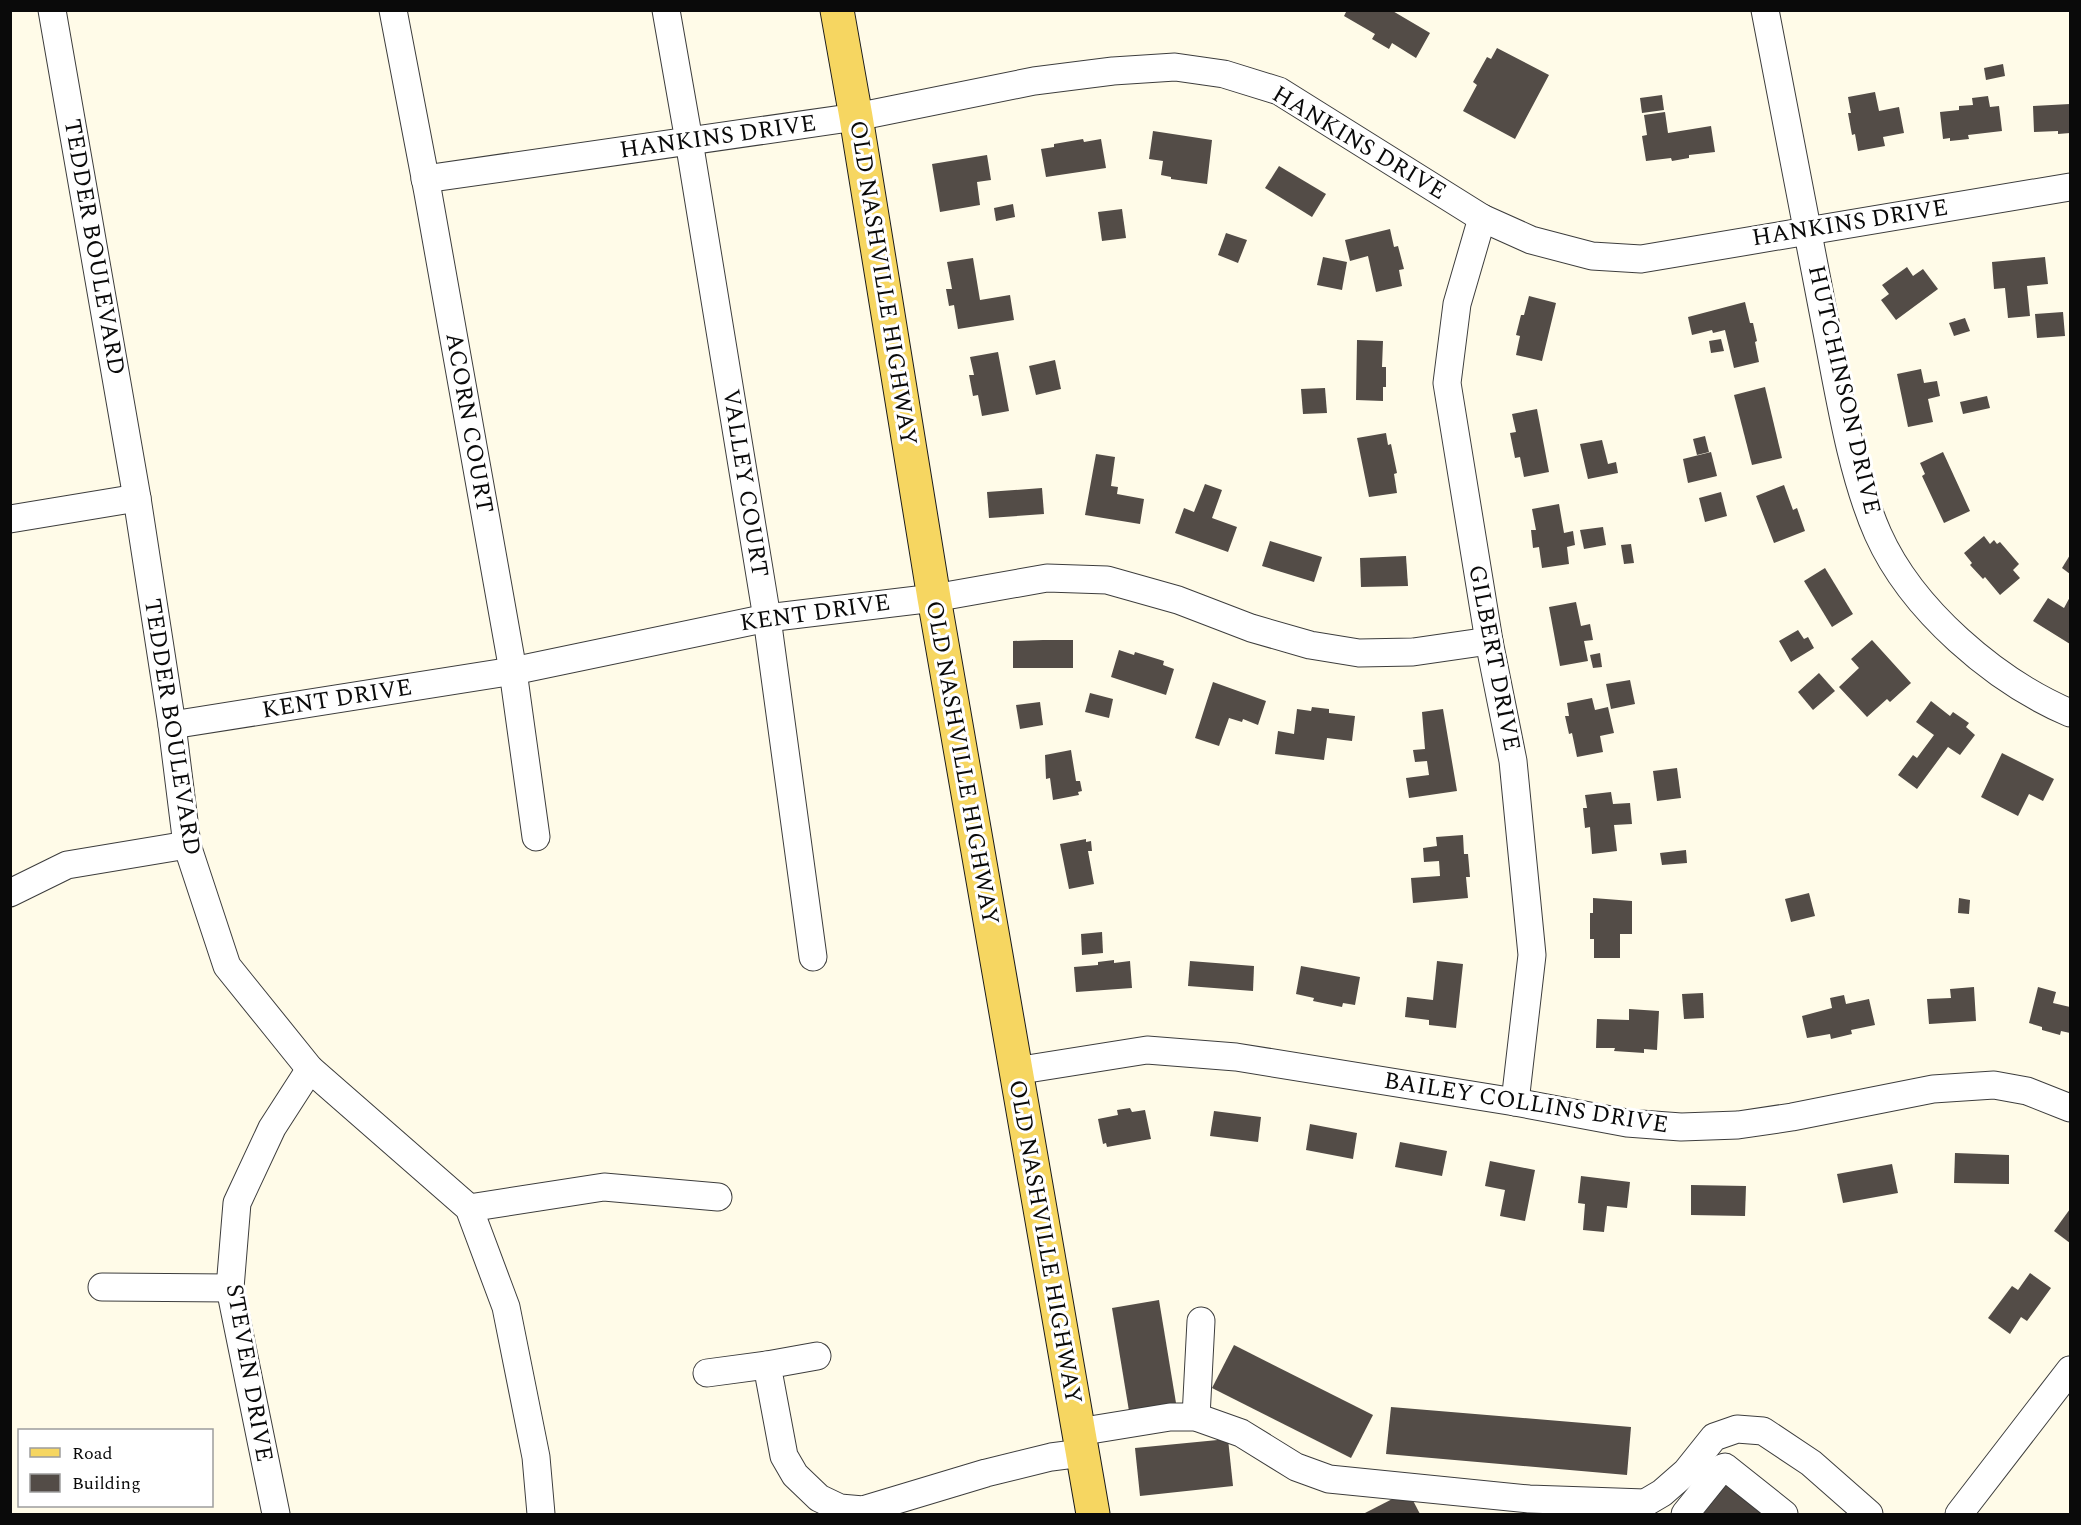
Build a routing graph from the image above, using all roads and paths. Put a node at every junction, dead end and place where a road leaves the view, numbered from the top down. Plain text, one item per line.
1 (52, 10) edge
2 (393, 10) edge
3 (666, 10) edge
4 (837, 10) edge
5 (1765, 10) edge
6 (856, 117) junction
7 (689, 141) junction
8 (425, 178) junction
9 (2070, 187) edge
10 (1482, 218) junction
11 (1807, 230) junction
12 (137, 498) junction
13 (10, 519) edge
14 (934, 597) junction
15 (766, 618) junction
16 (1489, 641) junction
17 (513, 671) junction
18 (2070, 713) edge
19 (172, 725) junction
20 (536, 837) dead end
21 (187, 845) junction
22 (10, 893) edge
23 (813, 957) dead end
24 (310, 1069) junction
25 (1015, 1071) junction
26 (1515, 1102) junction
27 (2070, 1108) edge
28 (718, 1197) dead end
29 (469, 1208) junction
30 (102, 1287) dead end
31 (230, 1288) junction
32 (1201, 1321) dead end
33 (817, 1356) dead end
34 (767, 1365) junction
35 (2070, 1370) edge
36 (707, 1373) dead end
37 (1196, 1417) junction
38 (1080, 1443) junction
39 (1458, 1503) edge
40 (1557, 1507) edge
41 (276, 1515) edge
42 (541, 1515) edge
43 (1093, 1515) edge
44 (1685, 1515) edge
45 (1784, 1515) edge
46 (1869, 1515) edge
47 (1959, 1515) edge

1 - 12 street, TEDDER BOULEVARD
2 - 8 street, ACORN COURT
3 - 7 street, VALLEY COURT
4 - 6 main road, OLD NASHVILLE HIGHWAY
5 - 11 street, HUTCHINSON DRIVE
6 - 7 street, HANKINS DRIVE
6 - 10 street, HANKINS DRIVE
6 - 14 main road, OLD NASHVILLE HIGHWAY
7 - 8 street, HANKINS DRIVE
7 - 15 street, VALLEY COURT
8 - 17 street, ACORN COURT
9 - 11 street, HANKINS DRIVE
10 - 11 street, HANKINS DRIVE
10 - 16 street, GILBERT DRIVE
11 - 18 street, HUTCHINSON DRIVE
12 - 13 street
12 - 19 street, TEDDER BOULEVARD
14 - 15 street, KENT DRIVE
14 - 16 street, KENT DRIVE
14 - 25 main road, OLD NASHVILLE HIGHWAY
15 - 17 street, KENT DRIVE
15 - 23 street, VALLEY COURT
16 - 26 street, GILBERT DRIVE
17 - 19 street, KENT DRIVE
17 - 20 street, ACORN COURT
19 - 21 street, TEDDER BOULEVARD
21 - 22 street
21 - 24 street, TEDDER BOULEVARD
24 - 29 street, TEDDER BOULEVARD
24 - 31 street, STEVEN DRIVE
25 - 26 street, BAILEY COLLINS DRIVE
25 - 38 main road, OLD NASHVILLE HIGHWAY
26 - 27 street, BAILEY COLLINS DRIVE
28 - 29 street
29 - 42 street, TEDDER BOULEVARD
30 - 31 street
31 - 41 street, STEVEN DRIVE
32 - 37 street
33 - 34 street
34 - 36 street
34 - 38 street
35 - 47 street
37 - 38 street
37 - 39 street
38 - 43 main road, OLD NASHVILLE HIGHWAY
39 - 40 street
40 - 46 street
44 - 45 street

